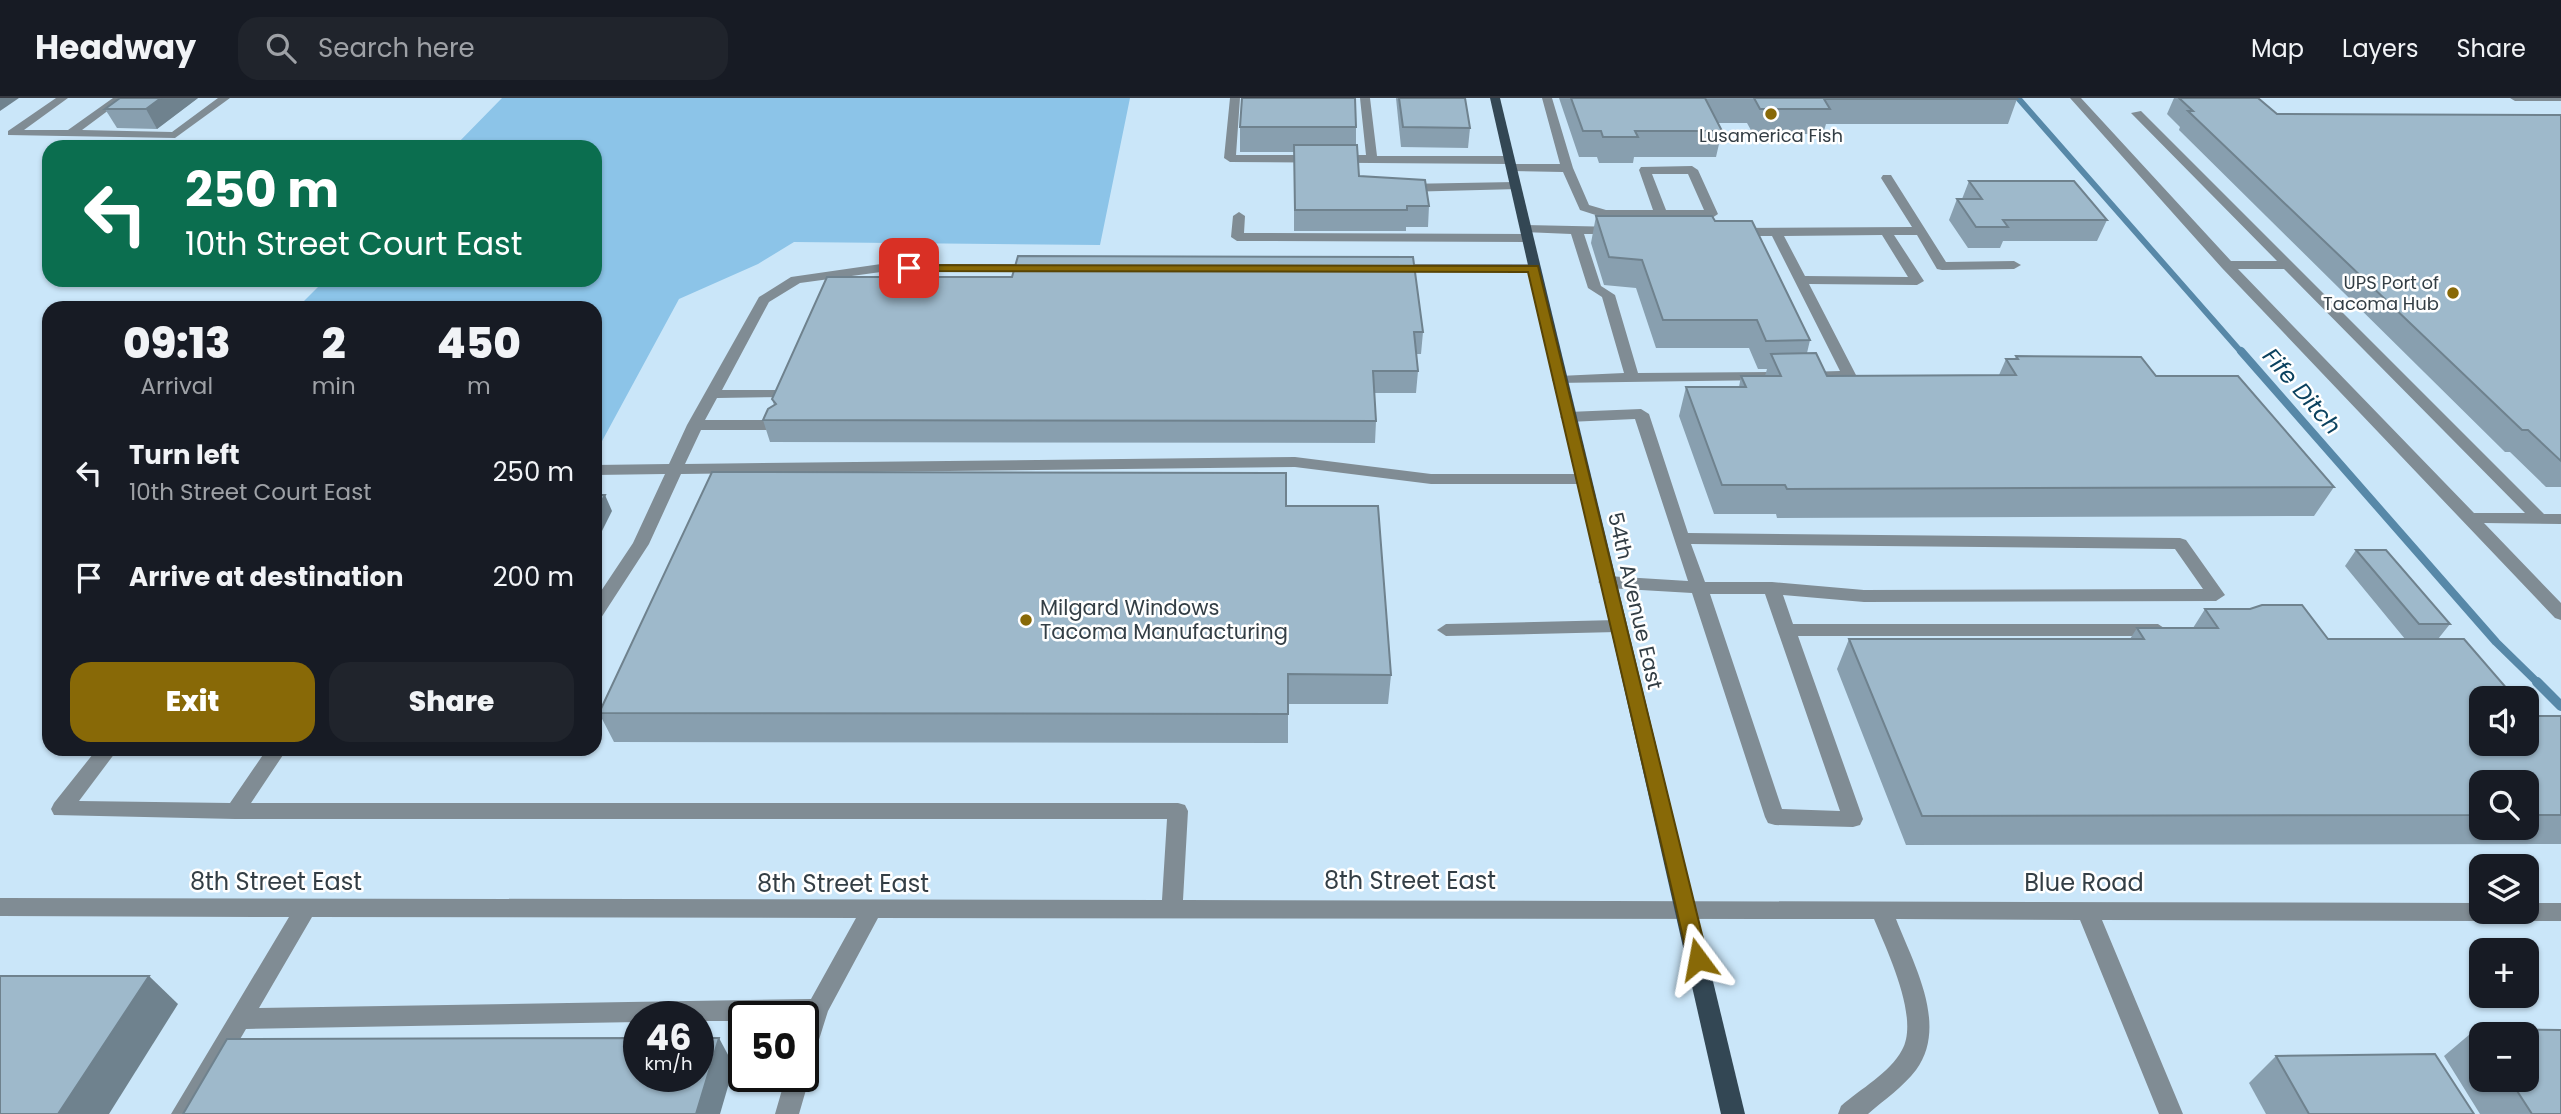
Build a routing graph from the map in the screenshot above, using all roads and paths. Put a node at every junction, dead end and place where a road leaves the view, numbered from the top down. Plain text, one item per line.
1 (63, 98) edge
2 (120, 98) edge
3 (225, 98) edge
4 (1235, 98) edge
5 (1365, 98) edge
6 (1495, 98) edge
7 (1547, 98) edge
8 (2075, 98) edge
9 (2515, 98) edge
10 (2561, 98) edge
11 (2137, 114) dead end
12 (70, 134) junction
13 (1372, 159) junction
14 (1567, 168) junction
15 (1512, 171) junction
16 (1887, 178) dead end
17 (1396, 188) edge
18 (1661, 214) junction
19 (1239, 216) dead end
20 (1576, 230) junction
21 (1629, 230) edge
22 (1669, 231) edge
23 (1921, 231) junction
24 (1722, 232) edge
25 (1776, 232) junction
26 (1886, 232) junction
27 (1526, 234) junction
28 (2014, 265) dead end
29 (2227, 265) junction
30 (2288, 265) junction
31 (1046, 268) edge
32 (1375, 268) edge
33 (1533, 268) junction
34 (1801, 280) junction
35 (1632, 377) junction
36 (1559, 380) junction
37 (713, 394) junction
38 (782, 394) edge
39 (1568, 417) junction
40 (695, 425) junction
41 (772, 425) edge
42 (675, 469) junction
43 (602, 470) edge
44 (1583, 479) junction
45 (2467, 519) junction
46 (2540, 519) junction
47 (2561, 519) edge
48 (1681, 538) junction
49 (1607, 582) junction
50 (1699, 588) junction
51 (1772, 588) junction
52 (602, 603) edge
53 (2560, 611) edge
54 (1617, 626) junction
55 (1446, 630) dead end
56 (1787, 630) junction
57 (2175, 630) edge
58 (103, 756) edge
59 (272, 756) edge
60 (235, 811) junction
61 (0, 907) edge
62 (1687, 907) junction
63 (1172, 908) junction
64 (306, 909) junction
65 (1881, 909) junction
66 (2087, 910) junction
67 (872, 911) junction
68 (2469, 912) edge
69 (2539, 912) edge
70 (2561, 912) edge
71 (819, 1005) edge
72 (728, 1011) edge
73 (240, 1019) junction
74 (793, 1092) edge
75 (183, 1114) edge
76 (787, 1114) edge
77 (1733, 1114) edge
78 (1850, 1114) edge
79 (2171, 1114) edge

1 - 12 street
2 - 12 street
3 - 12 street
4 - 13 street
5 - 13 street
6 - 15 main road, 54th Avenue East
7 - 14 street
8 - 29 street
9 - 10 street
11 - 30 street
13 - 15 street
14 - 15 street
14 - 18 street
15 - 17 street
15 - 27 main road, 54th Avenue East
16 - 23 street
18 - 18 street
18 - 22 street
19 - 27 street
20 - 21 street
20 - 27 street
20 - 35 street
23 - 26 street
23 - 28 street
24 - 25 street
25 - 26 street
25 - 34 street
26 - 34 street
27 - 33 main road, 54th Avenue East
29 - 30 street
29 - 45 street
30 - 46 street
31 - 37 street
32 - 33 street
33 - 36 main road, 54th Avenue East
34 - 35 street
35 - 36 street
36 - 39 main road, 54th Avenue East
37 - 38 street
37 - 40 street
39 - 44 main road, 54th Avenue East
39 - 48 street
40 - 41 street
40 - 42 street
42 - 43 street
42 - 44 street
42 - 52 street
44 - 49 main road, 54th Avenue East
45 - 46 street
45 - 53 street
46 - 47 street
48 - 50 street
48 - 51 street
49 - 50 street
49 - 54 main road, 54th Avenue East
50 - 51 street
50 - 56 street
51 - 56 street
54 - 55 street
54 - 62 main road, 54th Avenue East
56 - 57 street
58 - 60 street
59 - 60 street
60 - 63 street
61 - 64 street, 8th Street East
62 - 63 street, 8th Street East
62 - 65 street, Blue Road
62 - 77 main road, 54th Avenue East
63 - 67 street, 8th Street East
64 - 67 street, 8th Street East
64 - 73 street
65 - 66 street, Blue Road
65 - 78 street
66 - 68 street, Blue Road
66 - 79 street
67 - 71 street
69 - 70 street
72 - 73 street
73 - 75 street
74 - 76 street

